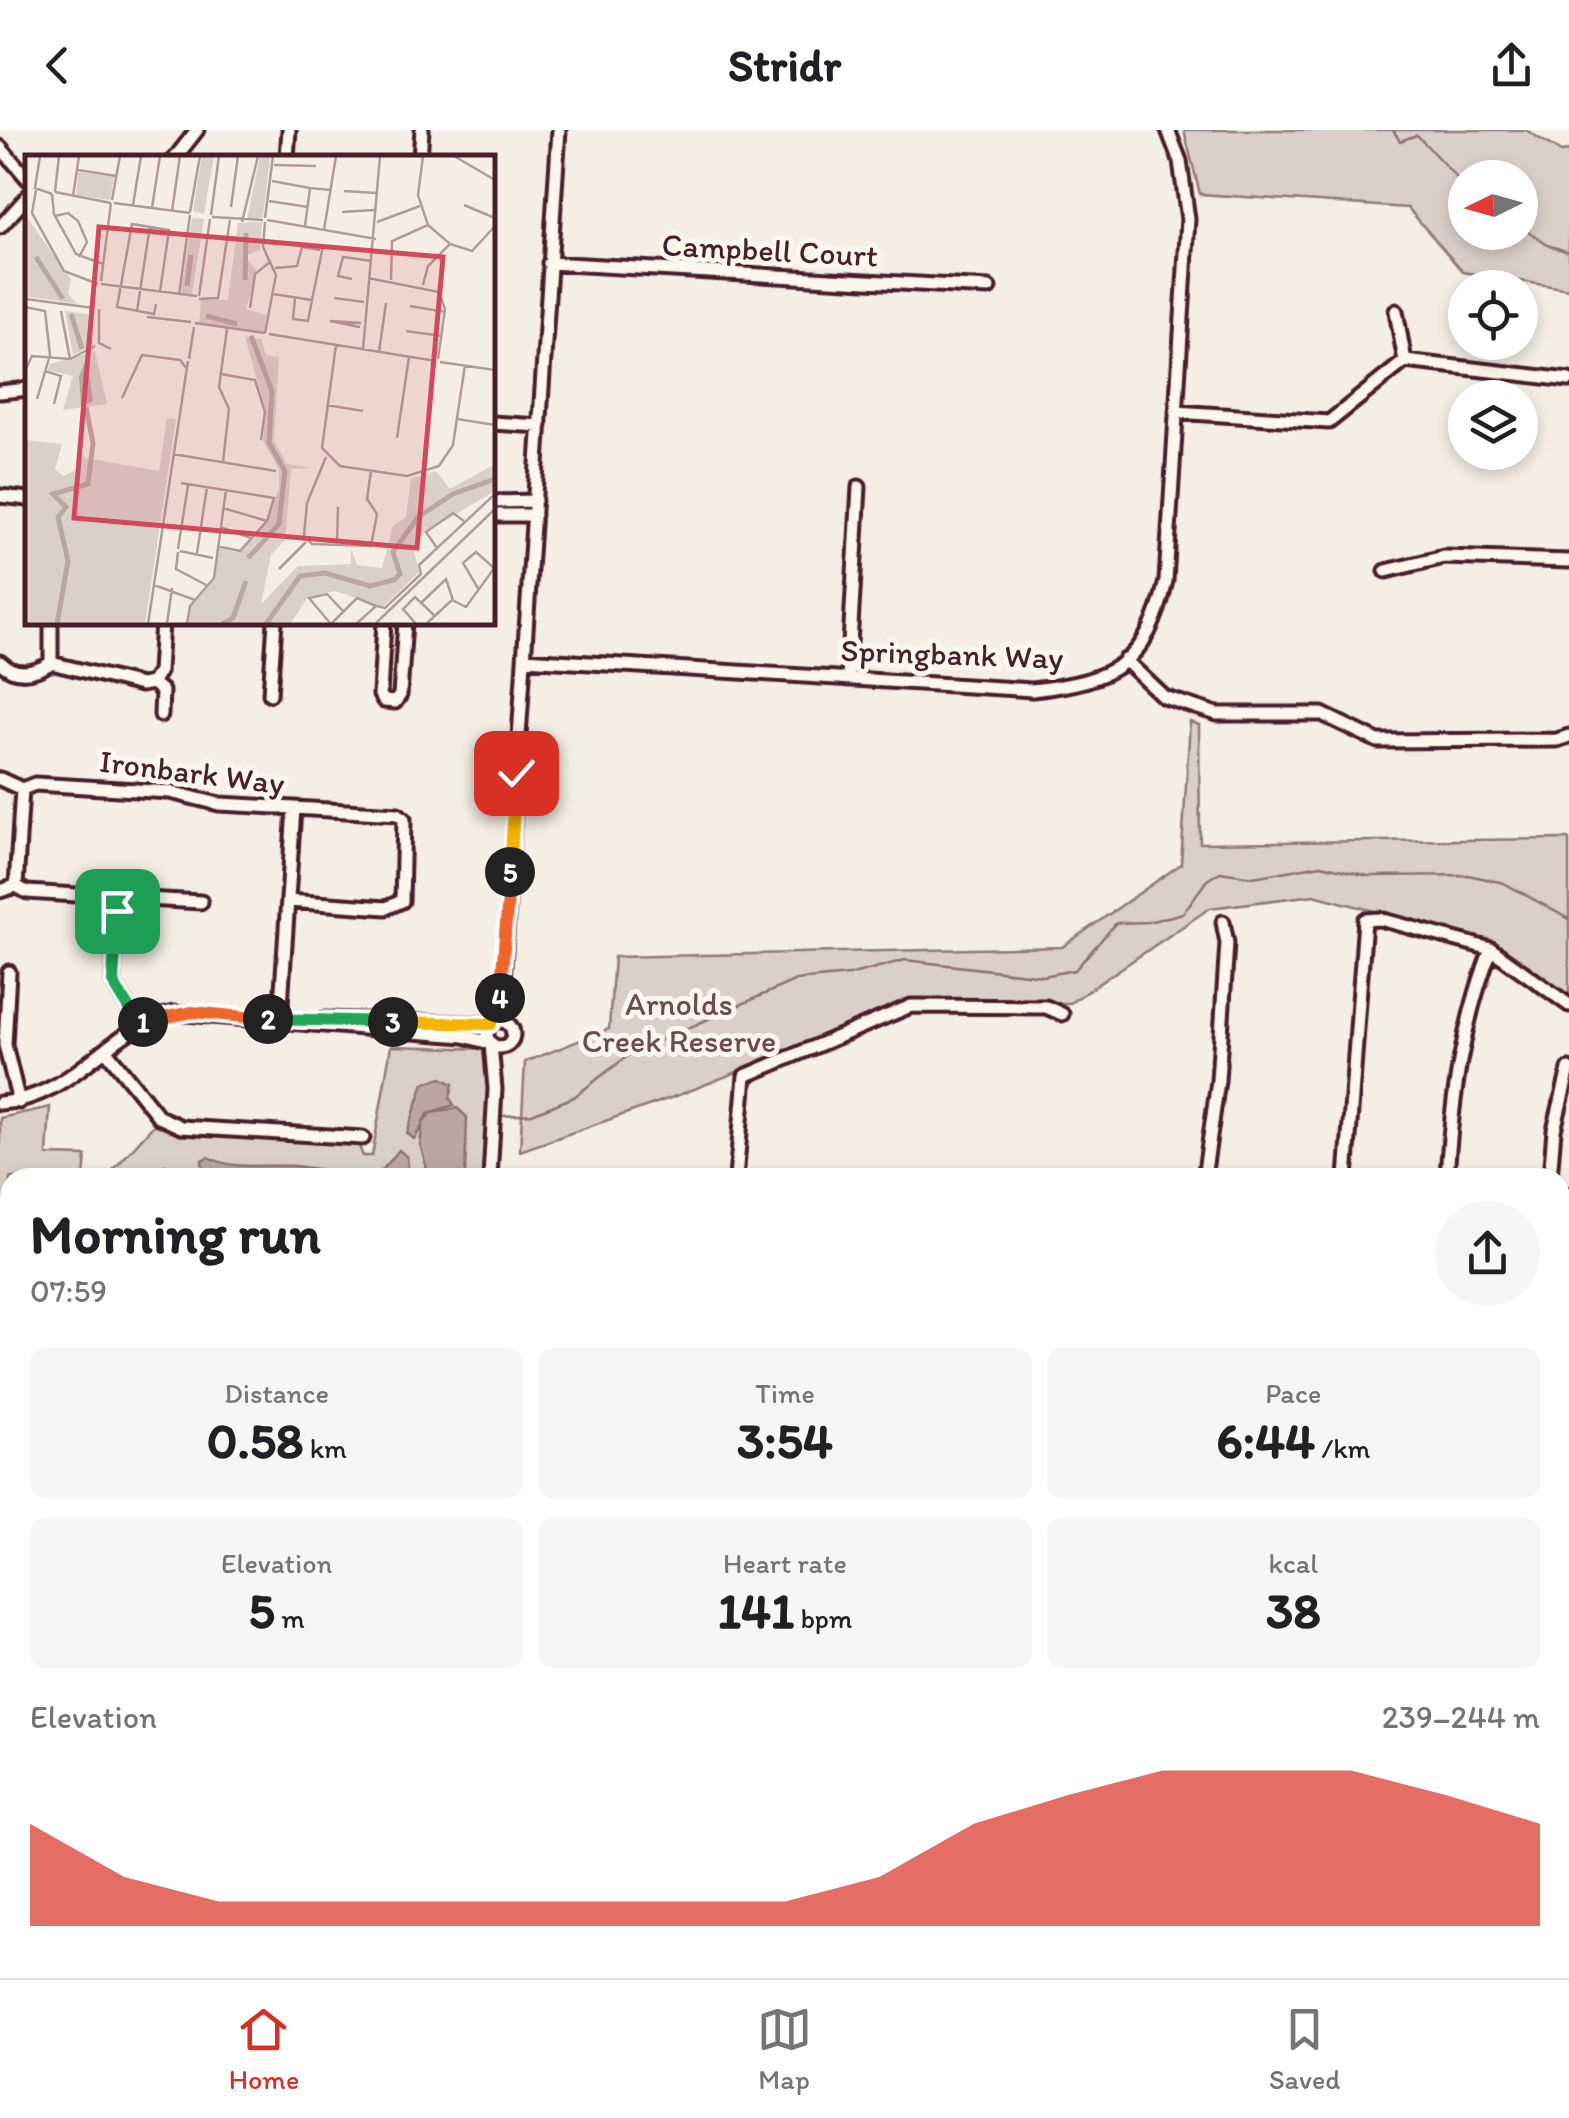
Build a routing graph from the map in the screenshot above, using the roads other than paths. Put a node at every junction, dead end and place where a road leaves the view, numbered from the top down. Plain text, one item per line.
1 (289, 130) edge
2 (422, 130) edge
3 (559, 130) edge
4 (1168, 130) edge
5 (190, 132) edge
6 (0, 148) edge
7 (177, 155) edge
8 (288, 155) edge
9 (420, 155) edge
10 (25, 176) edge
11 (25, 199) edge
12 (0, 227) edge
13 (549, 263) junction
14 (989, 288) dead end
15 (1396, 311) dead end
16 (1405, 361) junction
17 (1569, 380) edge
18 (25, 390) edge
19 (0, 392) edge
20 (1176, 412) junction
21 (495, 423) edge
22 (540, 426) junction
23 (858, 486) dead end
24 (0, 496) edge
25 (25, 499) edge
26 (535, 501) junction
27 (495, 508) edge
28 (495, 508) edge
29 (534, 515) junction
30 (1569, 562) edge
31 (1386, 571) dead end
32 (51, 625) edge
33 (162, 625) edge
34 (275, 625) edge
35 (384, 627) edge
36 (405, 628) edge
37 (524, 659) junction
38 (1125, 660) junction
39 (0, 662) edge
40 (51, 664) junction
41 (6, 674) edge
42 (848, 679) junction
43 (152, 683) junction
44 (270, 694) dead end
45 (160, 715) dead end
46 (1569, 736) edge
47 (0, 779) edge
48 (22, 789) junction
49 (294, 808) junction
50 (16, 886) junction
51 (0, 891) edge
52 (288, 901) junction
53 (202, 902) dead end
54 (116, 904) junction
55 (1223, 922) dead end
56 (1492, 948) junction
57 (9, 972) dead end
58 (503, 980) junction
59 (1569, 1005) edge
60 (1062, 1014) dead end
61 (280, 1020) junction
62 (492, 1023) junction
63 (138, 1024) junction
64 (510, 1025) junction
65 (512, 1040) junction
66 (490, 1043) junction
67 (107, 1052) junction
68 (1569, 1069) edge
69 (495, 1088) junction
70 (19, 1102) junction
71 (0, 1104) edge
72 (363, 1138) dead end
73 (491, 1168) edge
74 (737, 1168) edge
75 (1205, 1168) edge
76 (1347, 1168) edge
77 (1448, 1168) edge
78 (1551, 1168) edge

1 - 8 street
2 - 9 street
3 - 13 street
4 - 20 street, Springbank Way
5 - 7 street
6 - 10 street
11 - 12 street
13 - 14 street, Campbell Court
13 - 22 street
15 - 16 street
16 - 17 street
16 - 20 street
18 - 19 street
20 - 38 street, Springbank Way
21 - 22 street
22 - 26 street
23 - 42 street
24 - 25 street
26 - 27 street
26 - 29 street
28 - 29 street
29 - 37 street
30 - 31 street
32 - 40 street
33 - 43 street
34 - 44 street
35 - 36 street
35 - 36 street
37 - 42 street, Springbank Way
37 - 58 street
38 - 42 street, Springbank Way
38 - 46 street
39 - 41 street
40 - 41 street
40 - 43 street
43 - 45 street
47 - 48 street, Ironbark Way
48 - 49 street, Ironbark Way
48 - 50 street
49 - 52 street, Ironbark Way
49 - 52 street
50 - 51 street
50 - 54 street
52 - 61 street, Ironbark Way
53 - 54 street
54 - 63 street
55 - 75 street
56 - 59 street
56 - 76 street
56 - 77 street
57 - 70 street
58 - 62 street
58 - 64 street
60 - 74 street
61 - 62 street
61 - 63 street
61 - 66 street
62 - 64 street
62 - 66 street
63 - 67 street
64 - 65 street
65 - 66 street
65 - 69 street
66 - 69 street
67 - 70 street
67 - 72 street
68 - 78 street
69 - 73 street
70 - 71 street

